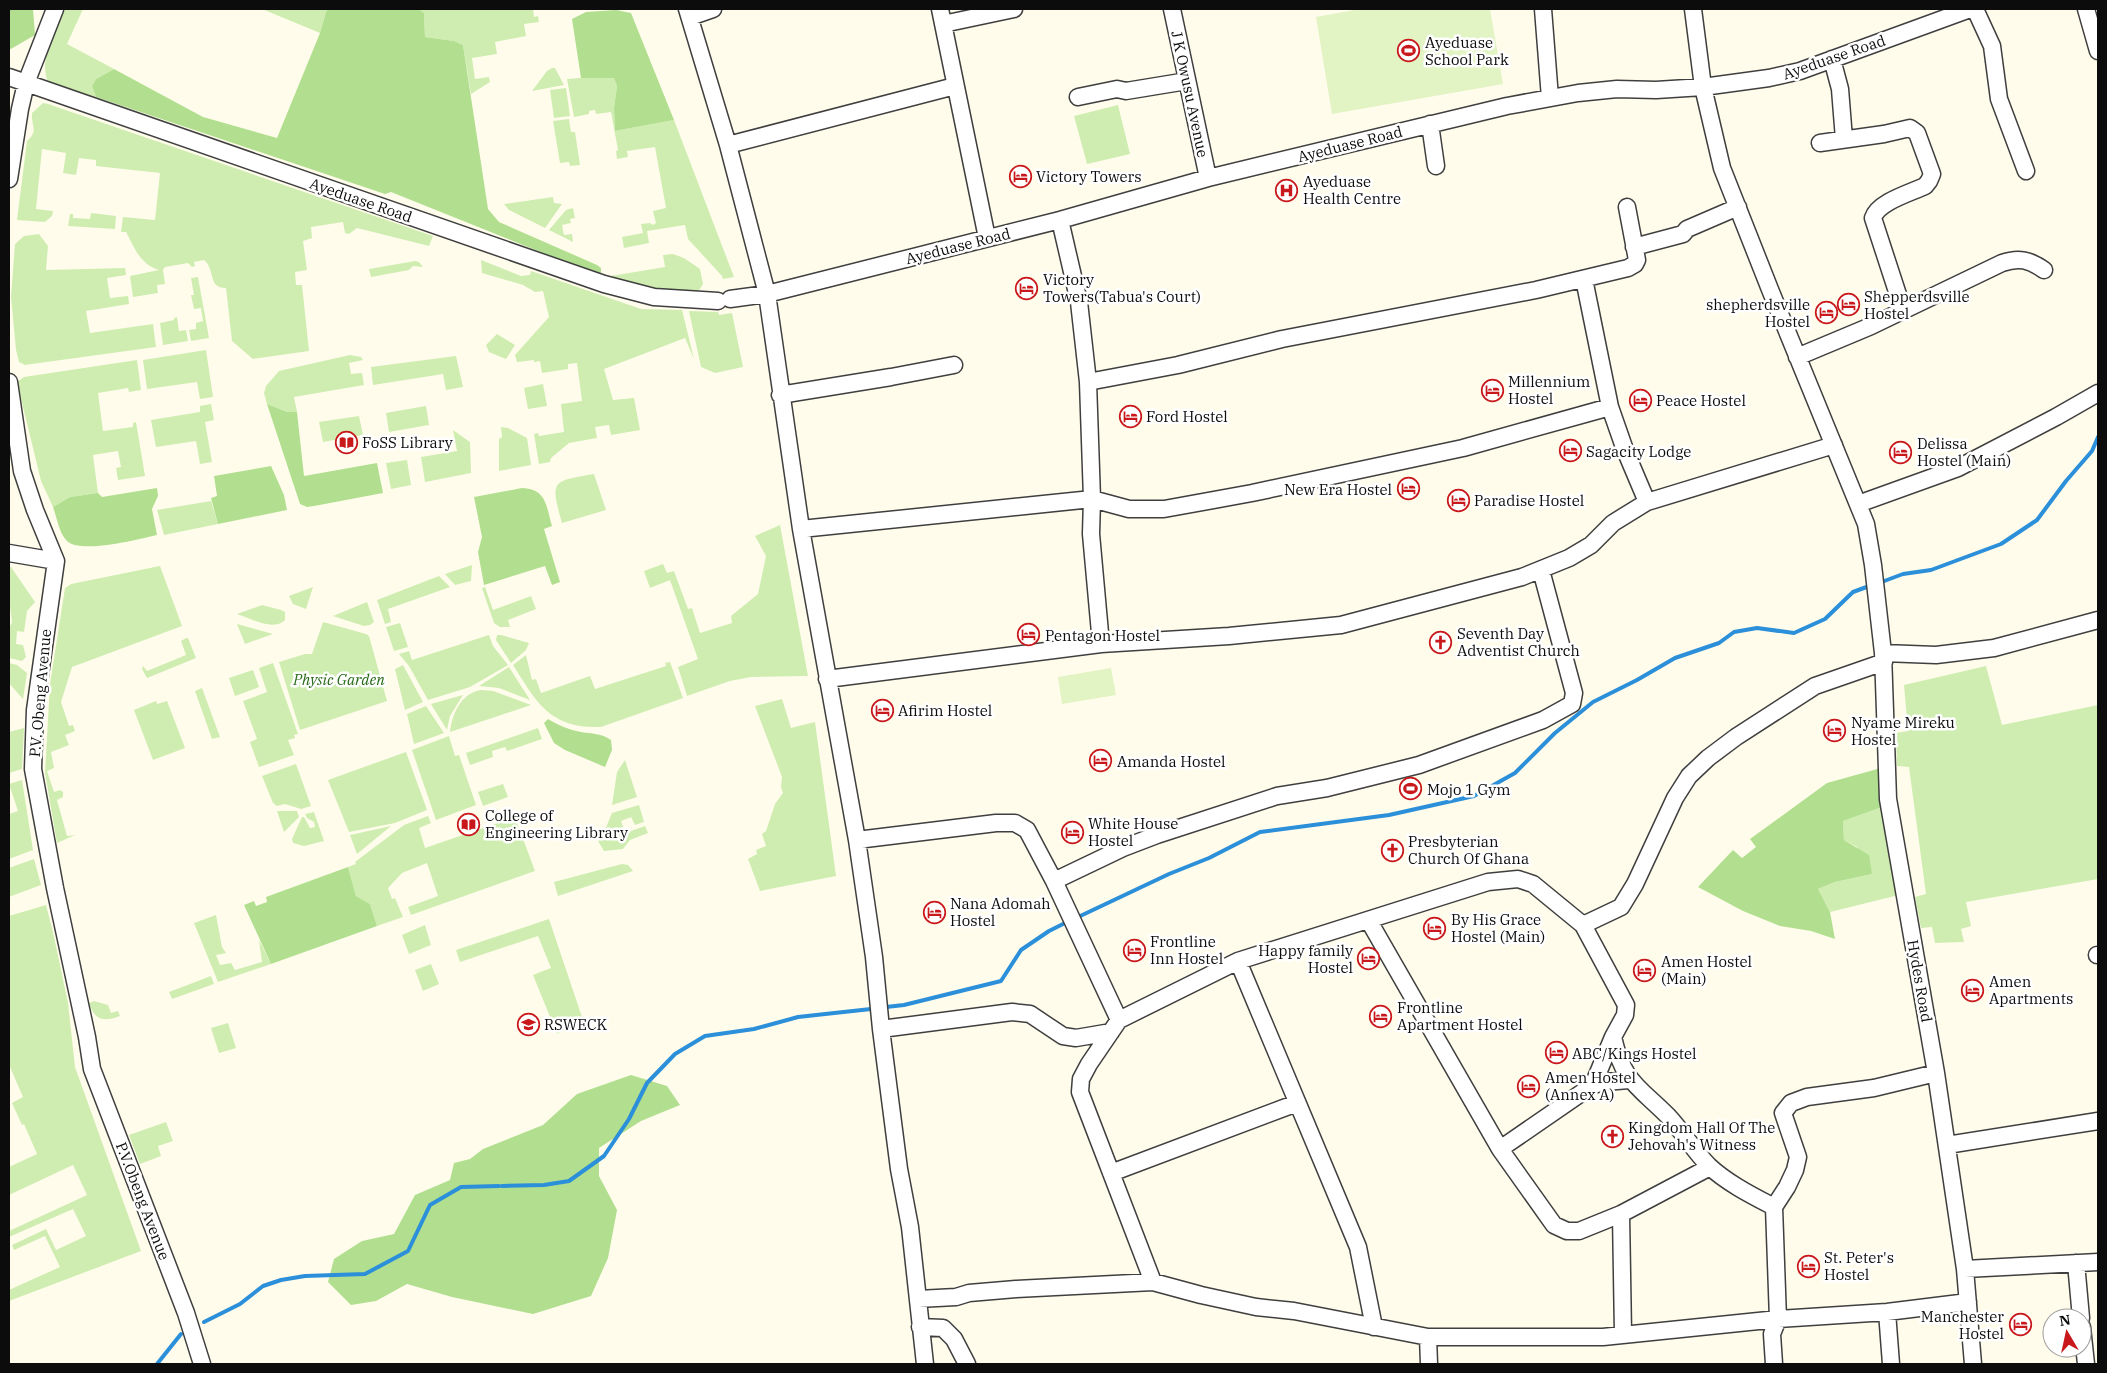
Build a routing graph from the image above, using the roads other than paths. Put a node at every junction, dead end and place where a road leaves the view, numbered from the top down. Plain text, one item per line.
1 (55, 9) edge
2 (714, 9) edge
3 (1014, 9) edge
4 (1172, 9) edge
5 (1543, 9) edge
6 (1693, 9) edge
7 (1970, 9) edge
8 (1975, 9) edge
9 (2086, 9) edge
10 (1948, 12) edge
11 (688, 13) edge
12 (941, 16) edge
13 (2098, 51) edge
14 (1832, 59) junction
15 (9, 77) edge
16 (1187, 81) junction
17 (26, 83) junction
18 (955, 86) junction
19 (1703, 87) junction
20 (1078, 97) dead end
21 (1550, 98) junction
22 (1430, 124) junction
23 (1844, 140) junction
24 (1820, 142) dead end
25 (728, 145) junction
26 (1436, 166) dead end
27 (2026, 171) dead end
28 (1208, 178) junction
29 (9, 180) edge
30 (1627, 207) dead end
31 (1738, 207) junction
32 (1060, 220) junction
33 (987, 238) junction
34 (1634, 247) junction
35 (2044, 270) dead end
36 (1584, 280) junction
37 (767, 294) junction
38 (1903, 310) junction
39 (1797, 357) junction
40 (954, 365) dead end
41 (9, 382) edge
42 (1088, 382) junction
43 (2098, 393) edge
44 (780, 395) junction
45 (1610, 407) junction
46 (1834, 445) junction
47 (1092, 499) junction
48 (1647, 502) junction
49 (1858, 504) junction
50 (801, 529) junction
51 (9, 553) edge
52 (56, 561) junction
53 (1541, 570) junction
54 (2098, 620) edge
55 (1101, 644) junction
56 (1884, 658) junction
57 (827, 679) junction
58 (857, 840) junction
59 (1054, 881) junction
60 (1369, 921) junction
61 (1582, 925) junction
62 (1238, 961) junction
63 (1115, 1026) junction
64 (881, 1030) junction
65 (87, 1037) joint
66 (1613, 1037) junction
67 (1936, 1073) junction
68 (1629, 1080) junction
69 (1593, 1085) junction
70 (1298, 1103) junction
71 (2098, 1121) edge
72 (1947, 1145) junction
73 (1500, 1148) junction
74 (1710, 1167) junction
75 (1111, 1173) junction
76 (1774, 1207) junction
77 (1620, 1214) junction
78 (2098, 1262) edge
79 (2076, 1263) junction
80 (1965, 1269) junction
81 (1154, 1282) junction
82 (918, 1299) junction
83 (1968, 1302) junction
84 (2080, 1308) edge
85 (1886, 1312) junction
86 (1778, 1319) junction
87 (920, 1327) junction
88 (1374, 1327) junction
89 (1624, 1334) junction
90 (1428, 1337) junction
91 (202, 1364) edge
92 (925, 1364) edge
93 (967, 1364) edge
94 (1429, 1364) edge
95 (1774, 1364) edge
96 (1891, 1364) edge
97 (1974, 1364) edge

1 - 17 street
2 - 11 street
3 - 12 street
4 - 16 street, J K Owusu Avenue
5 - 21 street
6 - 19 street, Hydes Road
7 - 10 street, Ayeduase Road
8 - 27 street
9 - 13 street
10 - 14 street, Ayeduase Road
11 - 25 street
12 - 18 street
14 - 19 street, Ayeduase Road
14 - 23 street
15 - 17 street, Ayeduase Road
16 - 20 street
16 - 28 street, J K Owusu Avenue
17 - 29 street
17 - 37 street, Ayeduase Road
18 - 25 street
18 - 33 street
19 - 21 street, Ayeduase Road
19 - 31 street, Hydes Road
21 - 22 street, Ayeduase Road
22 - 26 street
22 - 28 street, Ayeduase Road
23 - 24 street
23 - 38 street
25 - 37 street
28 - 32 street, Ayeduase Road
30 - 34 street
31 - 34 street
31 - 39 street, Hydes Road
32 - 33 street, Ayeduase Road
32 - 42 street
33 - 37 street, Ayeduase Road
34 - 36 street
35 - 38 street
36 - 42 street
36 - 45 street
37 - 44 street
38 - 39 street
39 - 46 street, Hydes Road
40 - 44 street
41 - 52 street
42 - 47 street
43 - 49 street
44 - 50 street
45 - 47 street
45 - 48 street
46 - 48 street
46 - 49 street, Hydes Road
47 - 50 street
47 - 55 street
48 - 53 street
49 - 56 street, Hydes Road
50 - 57 street
51 - 52 street
52 - 65 street, P.V. Obeng Avenue
53 - 55 street
53 - 59 street
54 - 56 street
55 - 57 street
56 - 61 street
56 - 67 street, Hydes Road
57 - 58 street
58 - 59 street
58 - 64 street
59 - 63 street
60 - 61 street
60 - 62 street
60 - 73 street
61 - 66 street
62 - 63 street
62 - 70 street
63 - 64 street
63 - 75 street
64 - 82 street
65 - 91 street, P.V.Obeng Avenue
66 - 68 street
66 - 69 street
67 - 72 street, Hydes Road
67 - 76 street
68 - 69 street
68 - 74 street
69 - 73 street
70 - 75 street
70 - 88 street
71 - 72 street
72 - 80 street, Hydes Road
73 - 77 street
74 - 76 street
74 - 77 street
75 - 81 street
76 - 86 street
77 - 89 street
78 - 79 street
79 - 80 street
79 - 84 street
80 - 83 street, Hydes Road
81 - 82 street
81 - 88 street
82 - 87 street
83 - 85 street
83 - 97 street, Hydes Road
85 - 86 street
85 - 96 street
86 - 89 street
86 - 95 street
87 - 92 street
87 - 93 street
88 - 90 street
89 - 90 street
90 - 94 street

